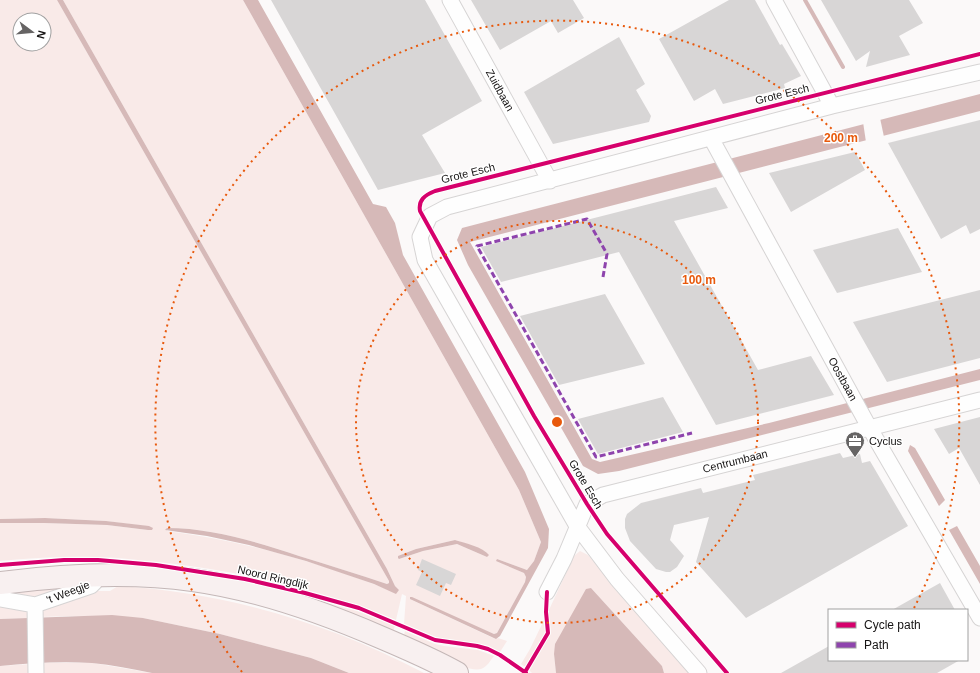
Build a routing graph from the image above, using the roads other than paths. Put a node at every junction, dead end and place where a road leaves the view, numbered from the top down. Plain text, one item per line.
1 (450, 0) edge
2 (774, 0) edge
3 (980, 72) edge
4 (832, 106) junction
5 (711, 138) junction
6 (550, 181) junction
7 (980, 400) edge
8 (870, 427) junction
9 (577, 526) junction
10 (96, 575) junction
11 (0, 583) edge
12 (547, 592) dead end
13 (0, 599) edge
14 (35, 610) junction
15 (980, 618) edge
16 (36, 670) edge
17 (429, 673) edge
18 (457, 673) edge
19 (699, 673) edge

1 - 6 street, Zuidbaan
2 - 4 street
3 - 4 street
4 - 5 street
5 - 6 street
5 - 8 street, Oostbaan
6 - 9 street
7 - 8 street, Centrumbaan
8 - 9 street, Centrumbaan
8 - 15 street, Oostbaan
9 - 12 street, Centrumbaan
9 - 19 street
10 - 11 main road, Noord Ringdijk
10 - 14 street, 't Weegje
10 - 17 main road, Noord Ringdijk
10 - 18 main road, Noord Ringdijk
13 - 14 street, 't Weegje
14 - 16 street

